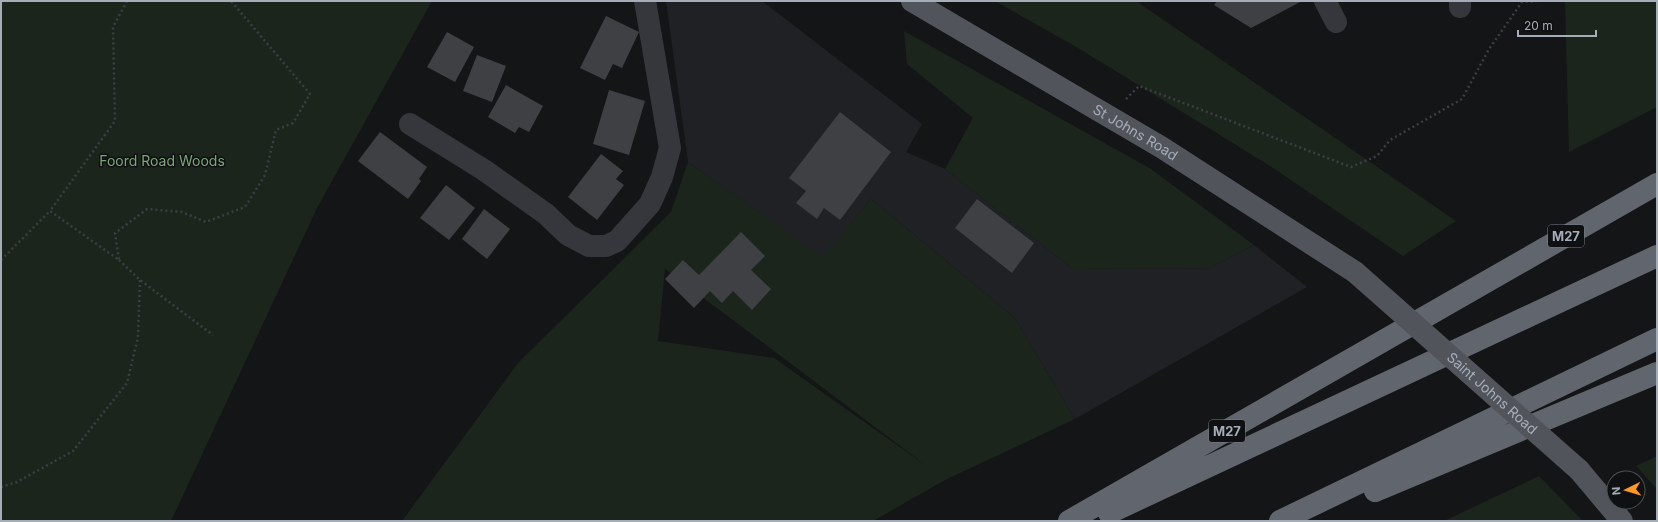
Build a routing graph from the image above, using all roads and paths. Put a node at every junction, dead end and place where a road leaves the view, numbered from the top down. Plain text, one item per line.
1 (127, 1) edge
2 (231, 1) edge
3 (645, 1) edge
4 (912, 1) edge
5 (1325, 1) edge
6 (1537, 1) edge
7 (1336, 22) dead end
8 (1108, 116) junction
9 (410, 124) dead end
10 (1657, 184) edge
11 (50, 211) junction
12 (1657, 256) edge
13 (1, 260) edge
14 (118, 260) junction
15 (1355, 272) joint
16 (140, 280) junction
17 (213, 335) dead end
18 (1657, 339) edge
19 (1657, 373) edge
20 (1, 487) edge
21 (1069, 521) edge
22 (1091, 521) edge
23 (1280, 521) edge
24 (1302, 521) edge
25 (1622, 521) edge

1 - 11 path
2 - 14 path
3 - 9 lane
4 - 8 main road, St Johns Road
5 - 7 lane
6 - 8 path
8 - 15 main road, St Johns Road
10 - 21 highway, M27
11 - 13 path
11 - 14 path
12 - 22 highway, M27
14 - 16 path
15 - 25 main road, Saint Johns Road, bridge
16 - 17 path
16 - 20 path
18 - 23 highway
19 - 24 highway

